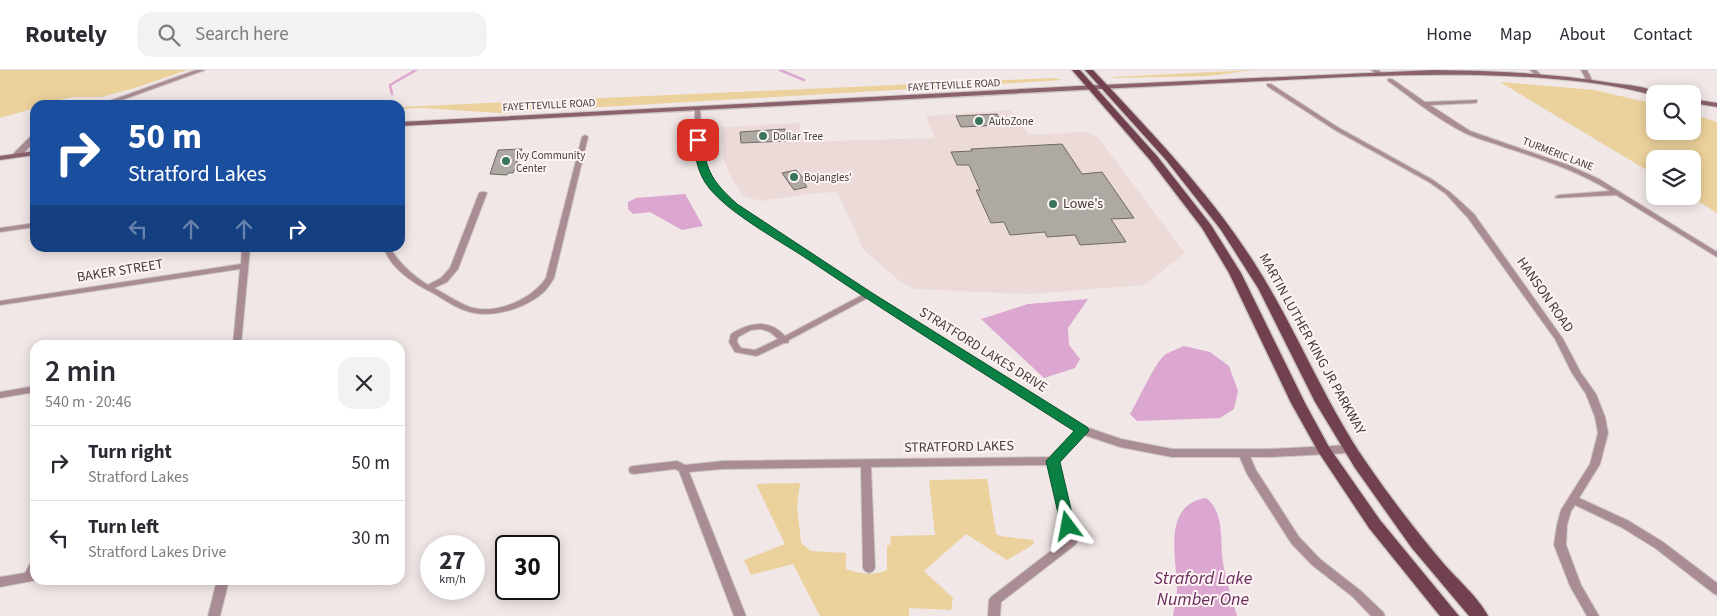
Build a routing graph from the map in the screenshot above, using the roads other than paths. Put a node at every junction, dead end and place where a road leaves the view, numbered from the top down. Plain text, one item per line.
1 (202, 70) edge
2 (1076, 70) edge
3 (1089, 70) edge
4 (1374, 70) edge
5 (1584, 70) edge
6 (1536, 72) edge
7 (1382, 75) junction
8 (1390, 80) junction
9 (1589, 80) junction
10 (1269, 85) junction
11 (1100, 90) junction
12 (1646, 90) edge
13 (1646, 93) edge
14 (115, 100) edge
15 (1476, 101) dead end
16 (1701, 103) edge
17 (1424, 104) junction
18 (1717, 106) edge
19 (697, 112) junction
20 (405, 124) edge
21 (405, 131) edge
22 (585, 136) dead end
23 (30, 142) edge
24 (30, 149) edge
25 (0, 152) edge
26 (20, 152) junction
27 (30, 153) edge
28 (0, 158) edge
29 (483, 193) dead end
30 (1618, 193) junction
31 (1559, 197) dead end
32 (30, 226) edge
33 (0, 230) edge
34 (246, 252) edge
35 (390, 252) edge
36 (1717, 255) edge
37 (244, 266) junction
38 (428, 288) junction
39 (868, 295) junction
40 (0, 303) edge
41 (237, 340) edge
42 (785, 341) junction
43 (30, 390) edge
44 (0, 395) edge
45 (1082, 430) junction
46 (1325, 450) junction
47 (1350, 450) junction
48 (1243, 453) junction
49 (1053, 461) junction
50 (866, 463) junction
51 (634, 470) dead end
52 (683, 470) junction
53 (1572, 500) junction
54 (869, 568) dead end
55 (30, 577) edge
56 (0, 582) edge
57 (221, 585) edge
58 (1717, 590) edge
59 (214, 616) edge
60 (740, 616) edge
61 (994, 616) edge
62 (1379, 616) edge
63 (1450, 616) edge
64 (1480, 616) edge
65 (1593, 616) edge

1 - 14 street
2 - 11 main road, MARTIN LUTHER KING JR PARKWAY
3 - 11 main road, MARTIN LUTHER KING JR PARKWAY
4 - 7 street
5 - 9 street
6 - 7 main road, FAYETTEVILLE ROAD
6 - 9 main road, FAYETTEVILLE ROAD
7 - 11 main road, FAYETTEVILLE ROAD
8 - 10 main road, FAYETTEVILLE ROAD
8 - 13 main road, FAYETTEVILLE ROAD
8 - 17 street, TURMERIC LANE
9 - 12 main road, FAYETTEVILLE ROAD
10 - 11 main road, FAYETTEVILLE ROAD
10 - 53 street, HANSON ROAD
11 - 19 main road, FAYETTEVILLE ROAD
11 - 46 main road, MARTIN LUTHER KING JR PARKWAY
11 - 47 main road, MARTIN LUTHER KING JR PARKWAY
15 - 17 street
16 - 18 main road
17 - 30 street, TURMERIC LANE
19 - 20 main road, FAYETTEVILLE ROAD
19 - 21 main road, FAYETTEVILLE ROAD
19 - 39 street, STRATFORD LAKES DRIVE
22 - 38 street
23 - 26 street
24 - 26 main road
25 - 26 main road
26 - 27 main road
26 - 28 main road
29 - 38 street
30 - 31 street
30 - 36 street, TURMERIC LANE
32 - 33 street
34 - 37 street
35 - 38 street
37 - 40 street, BAKER STREET
37 - 41 street
39 - 42 street
39 - 45 street, STRATFORD LAKES DRIVE
42 - 42 street
43 - 44 street
45 - 48 street, STRATFORD LAKES DRIVE
45 - 49 street
46 - 47 street, STRATFORD LAKES DRIVE
46 - 48 street, STRATFORD LAKES DRIVE
46 - 63 main road, MARTIN LUTHER KING JR PARKWAY
47 - 64 main road, MARTIN LUTHER KING JR PARKWAY
48 - 62 street
49 - 50 street, STRATFORD LAKES
49 - 61 street
50 - 52 street, STRATFORD LAKES
50 - 54 street
51 - 52 street, STRATFORD LAKES
52 - 60 street
53 - 58 street
53 - 65 street, HANSON ROAD
55 - 56 street
57 - 59 street

